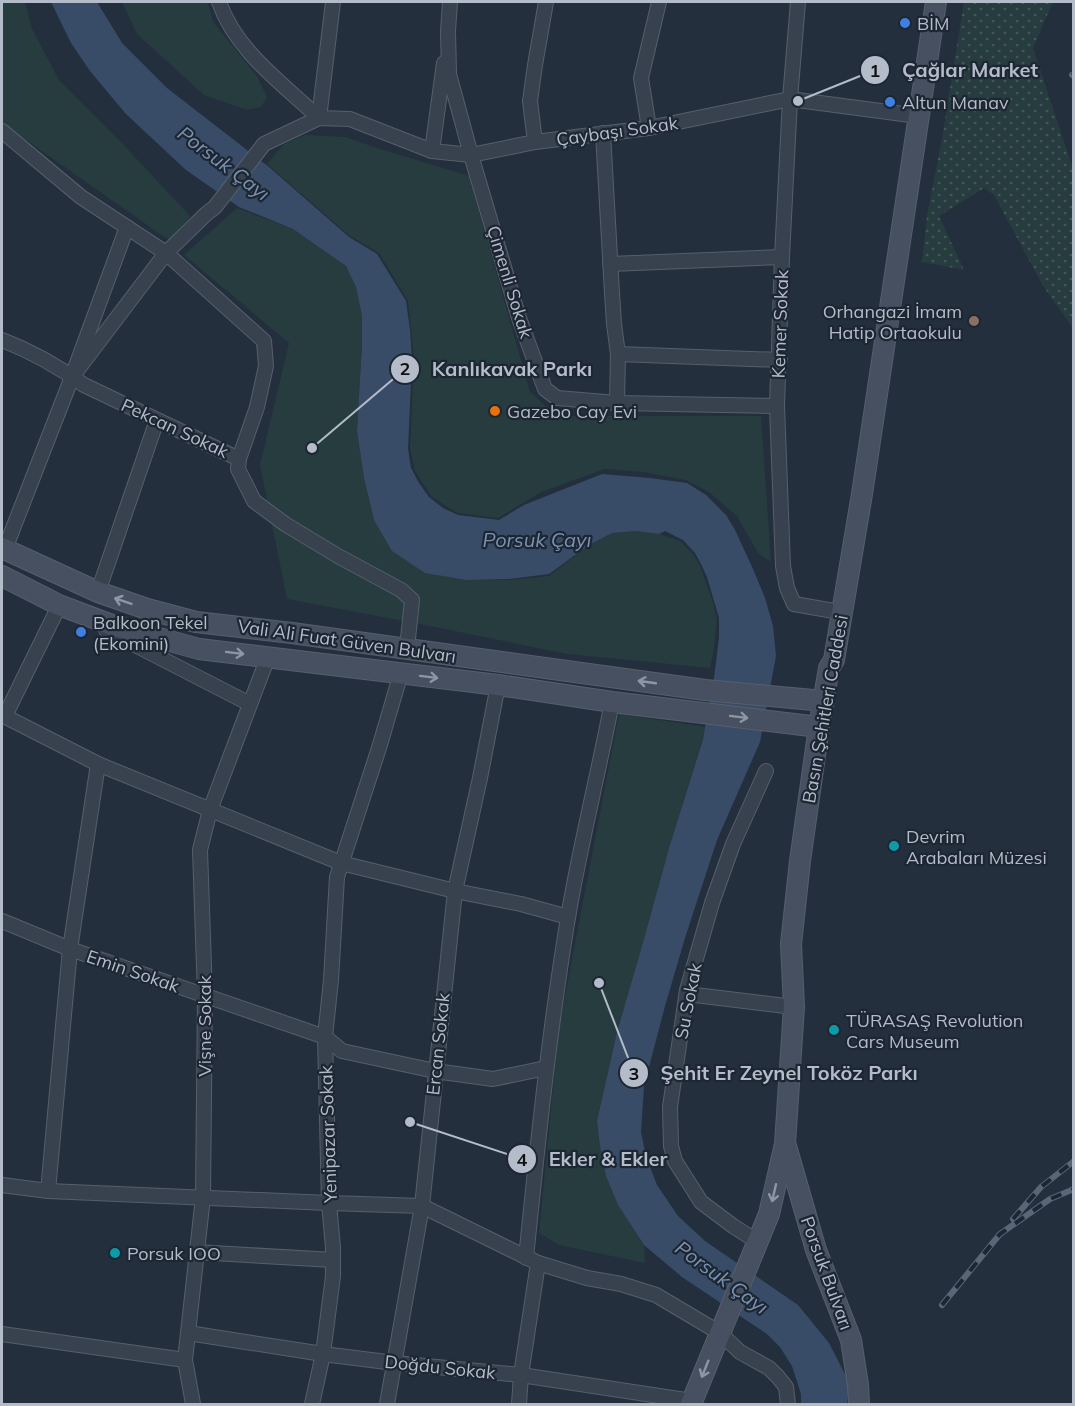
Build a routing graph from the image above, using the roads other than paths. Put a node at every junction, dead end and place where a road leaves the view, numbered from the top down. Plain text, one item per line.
1 (219, 2) edge
2 (333, 2) edge
3 (450, 2) edge
4 (546, 2) edge
5 (659, 2) edge
6 (798, 2) edge
7 (936, 2) edge
8 (448, 31) junction
9 (790, 99) junction
10 (918, 116) junction
11 (319, 118) junction
12 (648, 128) junction
13 (2, 131) edge
14 (603, 133) junction
15 (535, 142) junction
16 (432, 151) junction
17 (471, 155) junction
18 (127, 227) junction
19 (166, 253) junction
20 (782, 257) junction
21 (610, 264) junction
22 (2, 342) edge
23 (618, 354) junction
24 (780, 360) junction
25 (72, 376) junction
26 (617, 403) junction
27 (777, 406) junction
28 (157, 420) junction
29 (239, 459) junction
30 (854, 544) junction
31 (3, 549) edge
32 (2, 576) edge
33 (98, 592) junction
34 (59, 605) junction
35 (834, 611) junction
36 (407, 648) junction
37 (268, 657) junction
38 (829, 668) junction
39 (401, 673) junction
40 (498, 684) junction
41 (824, 701) junction
42 (612, 702) junction
43 (250, 704) junction
44 (3, 716) edge
45 (819, 727) junction
46 (98, 764) junction
47 (766, 771) dead end
48 (210, 810) junction
49 (341, 863) junction
50 (455, 891) junction
51 (568, 917) junction
52 (2, 921) edge
53 (70, 950) junction
54 (687, 994) junction
55 (205, 996) junction
56 (794, 1007) junction
57 (325, 1037) junction
58 (546, 1068) junction
59 (435, 1071) junction
60 (785, 1144) junction
61 (2, 1185) edge
62 (48, 1191) junction
63 (203, 1197) junction
64 (329, 1203) junction
65 (422, 1206) junction
66 (758, 1242) junction
67 (196, 1252) junction
68 (333, 1260) junction
69 (532, 1260) junction
70 (188, 1333) junction
71 (720, 1333) junction
72 (2, 1334) edge
73 (323, 1354) junction
74 (185, 1360) junction
75 (395, 1363) junction
76 (521, 1375) junction
77 (692, 1402) edge
78 (193, 1404) edge
79 (312, 1404) edge
80 (387, 1404) edge
81 (519, 1404) edge
82 (788, 1404) edge
83 (859, 1404) edge

1 - 11 street
2 - 11 street
3 - 8 street
4 - 15 street
5 - 12 street
6 - 9 street, Kemer Sokak
7 - 10 main road, Basın Şehitleri Caddesi
8 - 16 street
8 - 17 street, Çimenli Sokak
9 - 10 street, Çaybaşı Sokak
9 - 12 street, Çaybaşı Sokak
9 - 20 street, Kemer Sokak
10 - 30 main road, Basın Şehitleri Caddesi
11 - 16 street, Çaybaşı Sokak
11 - 19 street
12 - 14 street, Çaybaşı Sokak
13 - 18 street
14 - 15 street, Çaybaşı Sokak
14 - 21 street
15 - 17 street, Çaybaşı Sokak
16 - 17 street, Çaybaşı Sokak
17 - 26 street, Çimenli Sokak
18 - 19 street
18 - 25 street
19 - 25 street
19 - 29 street
20 - 21 street
20 - 24 street, Kemer Sokak
21 - 23 street
22 - 25 street, Pekcan Sokak
23 - 24 street
23 - 26 street
24 - 27 street, Kemer Sokak
25 - 28 street, Pekcan Sokak
25 - 31 street
26 - 27 street, Çimenli Sokak
27 - 35 street, Kemer Sokak
28 - 29 street, Pekcan Sokak
28 - 33 street
29 - 36 street, Pekcan Sokak
30 - 35 main road
30 - 38 main road, Basın Şehitleri Caddesi
31 - 33 main road, Vali Ali Fuat Güven Bulvarı
32 - 34 main road, Vali Ali Fuat Güven Bulvarı
36 -> 33 main road, Vali Ali Fuat Güven Bulvarı
34 -> 37 main road, Vali Ali Fuat Güven Bulvarı
34 - 43 street
34 - 44 street
35 - 38 main road
41 -> 36 main road, Vali Ali Fuat Güven Bulvarı
37 - 39 main road, Vali Ali Fuat Güven Bulvarı
37 - 43 street, Vişne Sokak
38 - 41 main road, Basın Şehitleri Caddesi
39 -> 40 main road, Vali Ali Fuat Güven Bulvarı
39 - 49 street, Yenipazar Sokak
40 - 42 main road, Vali Ali Fuat Güven Bulvarı
40 - 50 street, Ercan Sokak
41 - 45 main road, Basın Şehitleri Caddesi
42 -> 45 main road, Vali Ali Fuat Güven Bulvarı
42 - 51 street
43 - 48 street, Vişne Sokak
44 - 46 street
45 - 56 main road, Basın Şehitleri Caddesi
46 - 48 street
46 - 53 street
47 - 54 street, Su Sokak
48 - 49 street
48 - 55 street, Vişne Sokak
49 - 50 street
49 - 57 street, Yenipazar Sokak
50 - 51 street
50 - 59 street, Ercan Sokak
51 - 58 street
52 - 53 street, Emin Sokak
53 - 55 street, Emin Sokak
53 - 62 street
54 - 56 street
54 - 66 street, Su Sokak
55 - 57 street, Emin Sokak
55 - 63 street, Vişne Sokak
56 - 60 main road, Basın Şehitleri Caddesi
57 - 59 street, Emin Sokak
57 - 64 street, Yenipazar Sokak
58 - 59 street, Emin Sokak
58 - 69 street
59 - 65 street, Ercan Sokak
60 -> 66 main road, Basın Şehitleri Caddesi
60 - 83 main road, Porsuk Bulvarı
61 - 62 street
62 - 63 street
63 - 64 street
63 - 67 street, Vişne Sokak
64 - 65 street
64 - 68 street, Yenipazar Sokak
65 - 69 street
65 - 75 street, Ercan Sokak
66 - 71 main road, Basın Şehitleri Caddesi
67 - 68 street
67 - 70 street, Vişne Sokak
68 - 73 street, Yenipazar Sokak
69 - 71 street
69 - 76 street
70 - 73 street, Doğdu Sokak
70 - 74 street, Vişne Sokak
71 -> 77 main road, Basın Şehitleri Caddesi
71 - 82 street
72 - 74 street
73 - 75 street, Doğdu Sokak
73 - 79 street, Yenipazar Sokak
74 - 78 street, Vişne Sokak
75 - 76 street, Doğdu Sokak
75 - 80 street, Ercan Sokak
76 - 77 street, Doğdu Sokak
76 - 81 street

